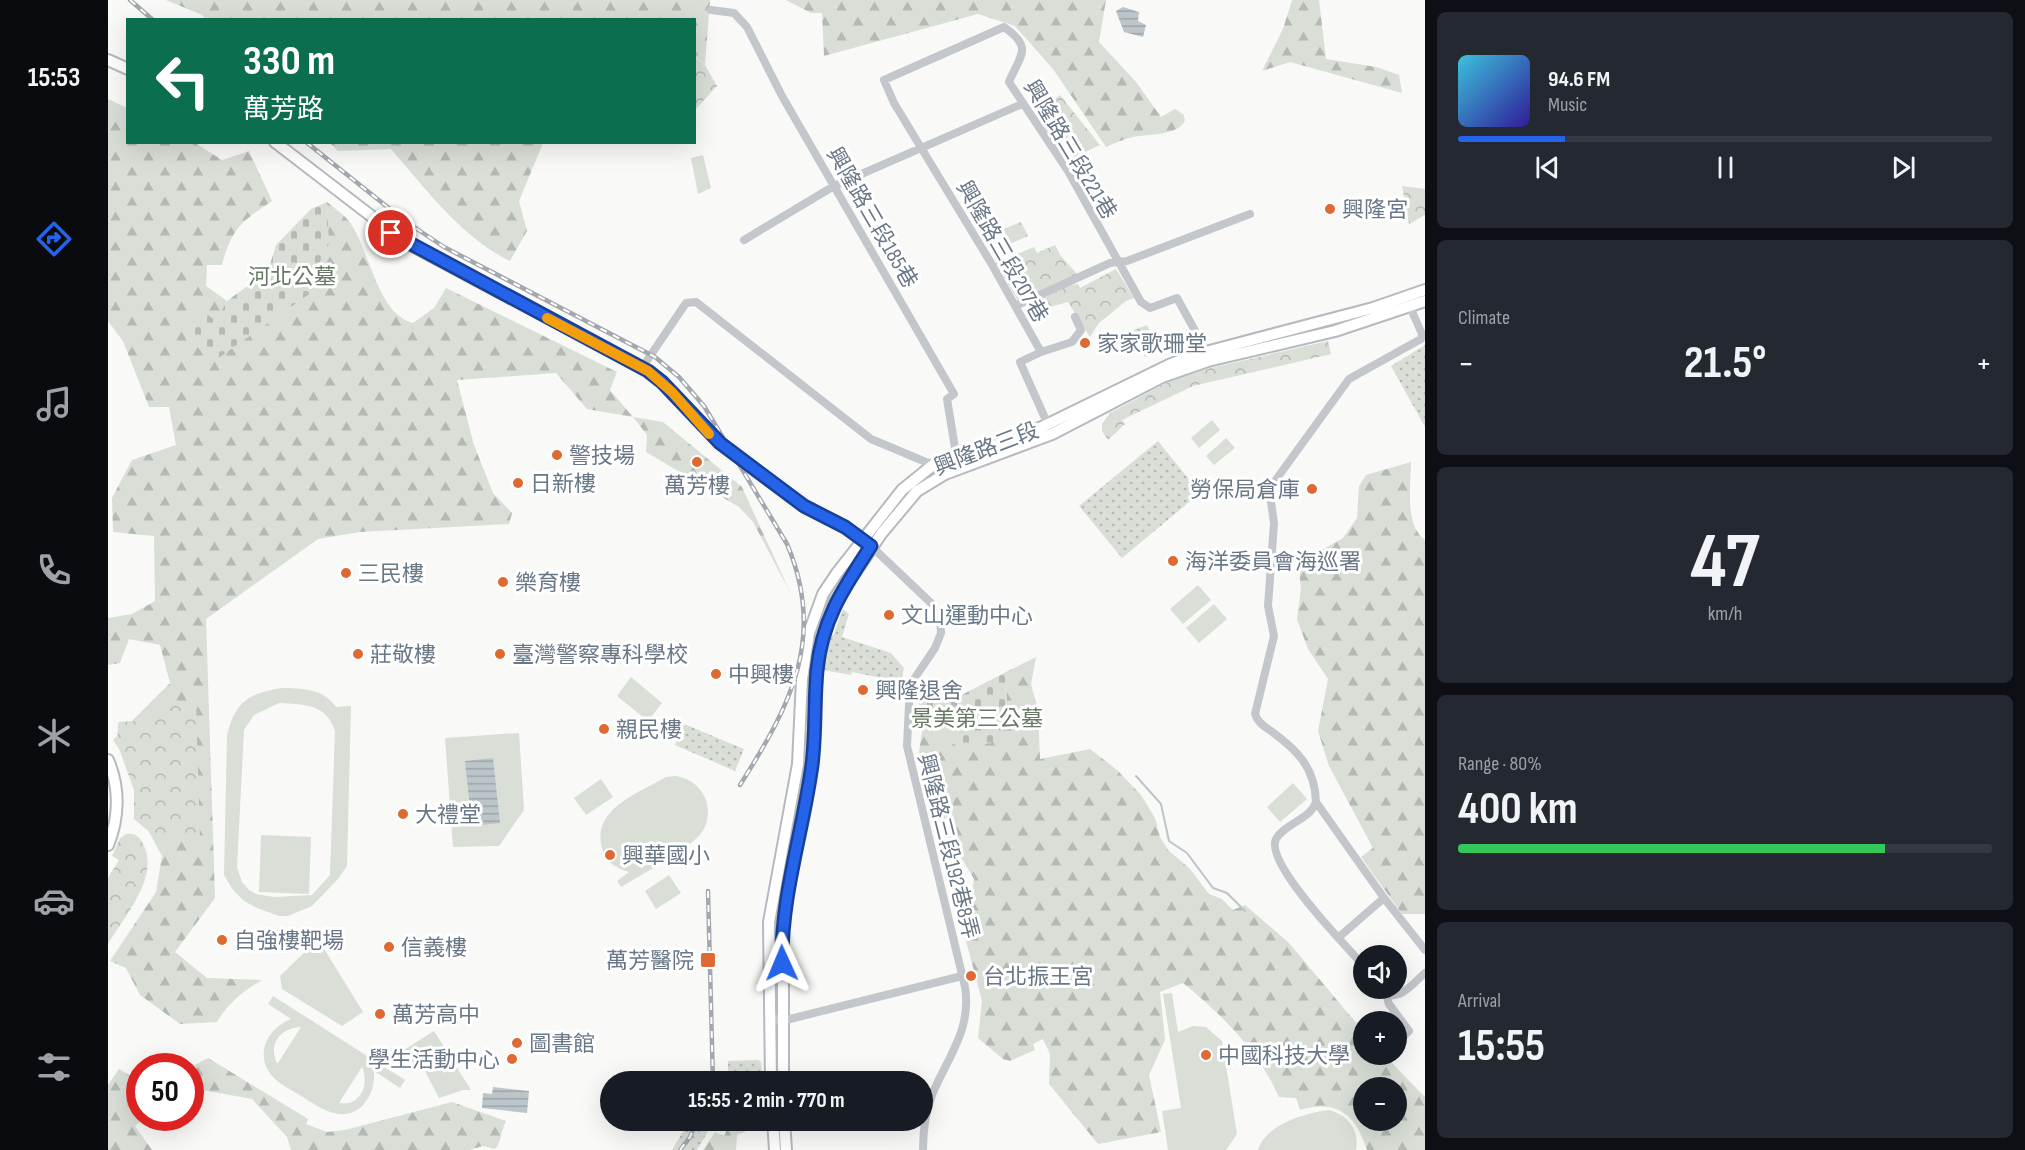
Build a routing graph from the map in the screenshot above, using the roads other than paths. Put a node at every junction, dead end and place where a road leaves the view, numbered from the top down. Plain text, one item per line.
1 (711, 10) dead end
2 (1004, 27) joint
3 (108, 60) edge
4 (126, 68) edge
5 (1022, 104) junction
6 (278, 144) edge
7 (922, 148) junction
8 (834, 186) junction
9 (1250, 214) dead end
10 (744, 240) dead end
11 (1118, 262) junction
12 (1423, 294) edge
13 (1015, 306) junction
14 (1410, 306) junction
15 (1075, 317) dead end
16 (1041, 352) junction
17 (1202, 353) junction
18 (642, 368) junction
19 (1050, 429) junction
20 (957, 462) junction
21 (933, 465) junction
22 (867, 542) junction
23 (108, 760) edge
24 (1316, 802) junction
25 (108, 845) edge
26 (1384, 898) junction
27 (1339, 937) junction
28 (1425, 950) edge
29 (1353, 953) edge
30 (1425, 973) edge
31 (962, 976) junction
32 (1407, 988) edge
33 (770, 1017) junction
34 (782, 1021) junction
35 (771, 1071) edge
36 (783, 1071) edge
37 (774, 1131) edge
38 (785, 1131) edge
39 (775, 1150) edge
40 (786, 1150) edge
41 (923, 1150) edge

1 - 8 street, 興隆路三段185巷
2 - 5 street, 興隆路三段221巷
2 - 7 street, 興隆路三段207巷
3 - 4 main road
5 - 7 street
5 - 11 street, 興隆路三段221巷
6 - 18 main road
7 - 8 street
7 - 13 street, 興隆路三段207巷
8 - 10 street
8 - 20 street, 興隆路三段185巷
9 - 11 street
11 - 13 street
11 - 17 street, 興隆路三段221巷
12 - 14 main road, 興隆路三段
12 - 17 main road, 興隆路三段
13 - 16 street, 興隆路三段207巷
14 - 19 main road, 興隆路三段
14 - 24 street
15 - 16 street
16 - 19 street, 興隆路三段207巷
17 - 19 main road, 興隆路三段
18 - 21 street
18 - 22 main road
19 - 20 main road, 興隆路三段
20 - 21 main road, 興隆路三段
20 - 22 main road, 興隆路三段
21 - 22 main road, 興隆路三段
22 - 31 street, 興隆路三段192巷8弄
22 - 33 main road, 興隆路三段
22 - 34 main road, 興隆路三段
23 - 25 main road
24 - 26 street
24 - 27 street
26 - 27 street
26 - 28 street
27 - 29 street
30 - 32 street
31 - 34 street
31 - 41 street, 興隆路三段192巷8弄
33 - 34 street
33 - 35 main road, 興隆路三段
34 - 36 main road, 興隆路三段
37 - 39 main road
38 - 40 main road

